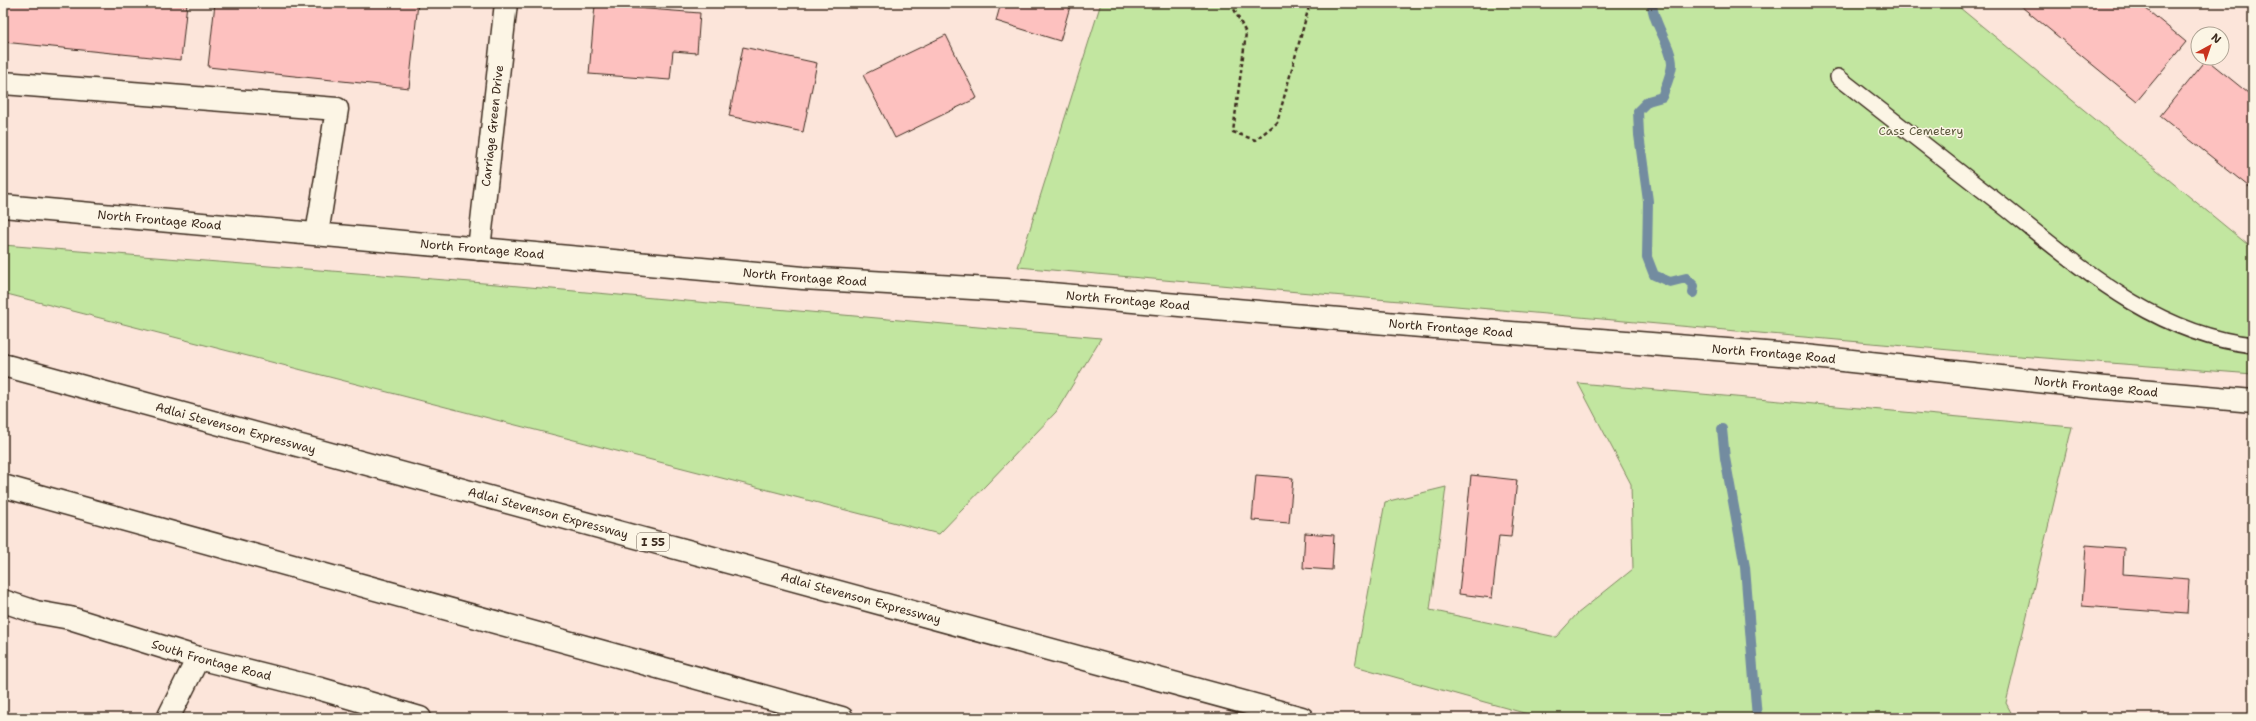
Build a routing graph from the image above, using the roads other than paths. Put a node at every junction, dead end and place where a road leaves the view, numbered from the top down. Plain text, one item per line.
1 (506, 3) edge
2 (1838, 77) dead end
3 (3, 83) edge
4 (3, 206) edge
5 (317, 234) junction
6 (479, 249) junction
7 (2253, 345) edge
8 (3, 365) edge
9 (2253, 401) edge
10 (3, 486) edge
11 (3, 601) edge
12 (198, 658) junction
13 (168, 718) edge
14 (420, 718) edge
15 (842, 718) edge
16 (1302, 718) edge

1 - 6 main road, Carriage Green Drive
2 - 7 lane
3 - 5 main road
4 - 5 main road, North Frontage Road
5 - 6 main road, North Frontage Road
6 - 9 main road, North Frontage Road
8 - 16 main road, Adlai Stevenson Expressway / I 55
10 - 15 main road
11 - 12 main road, South Frontage Road
12 - 13 main road
12 - 14 main road, South Frontage Road

